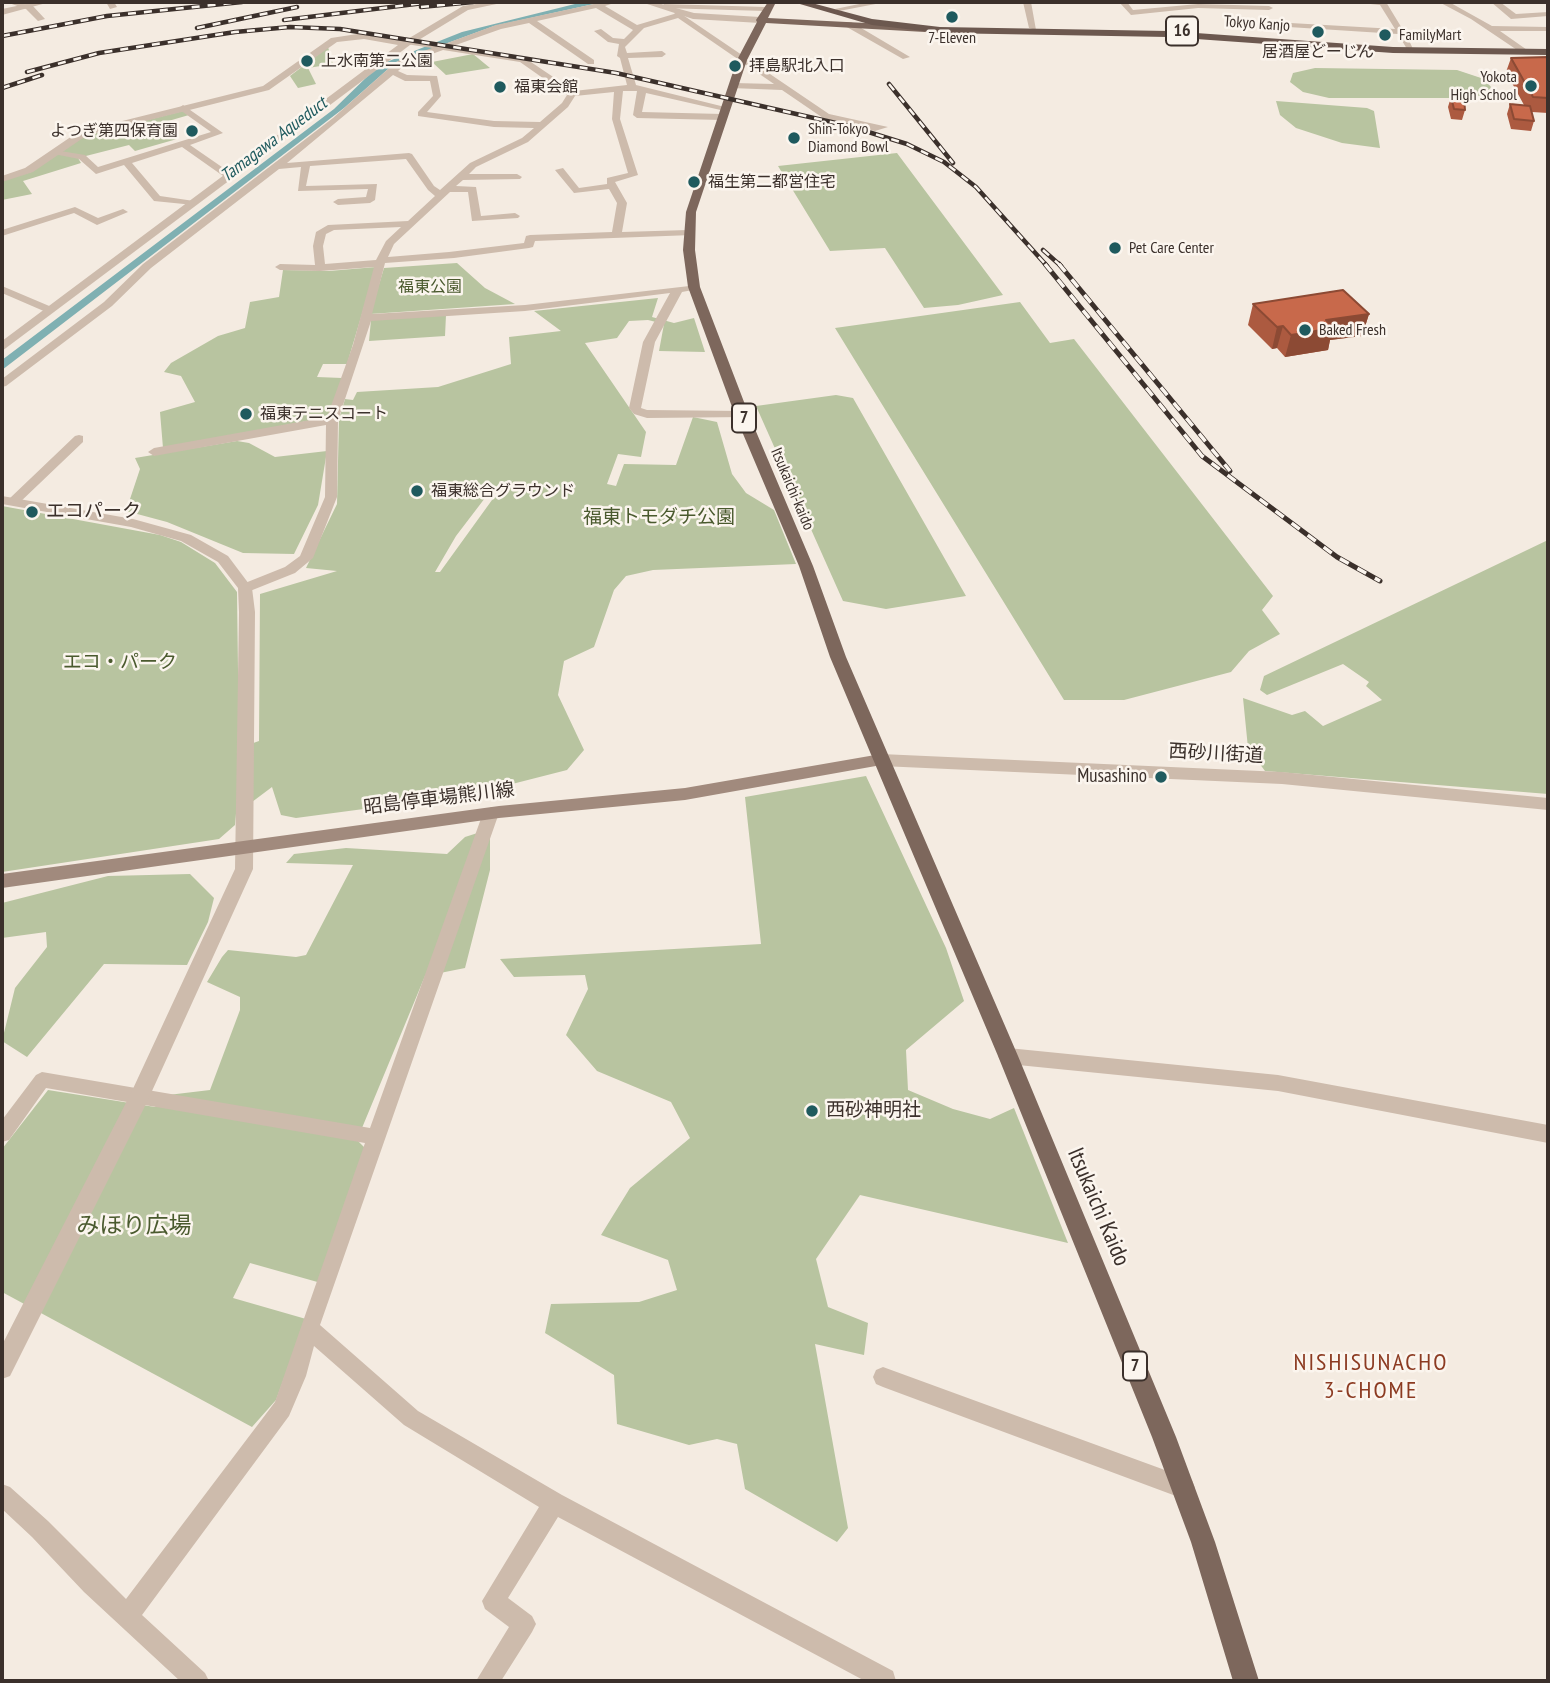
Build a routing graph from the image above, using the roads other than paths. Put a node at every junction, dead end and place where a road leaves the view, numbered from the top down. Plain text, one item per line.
1 (9, 2) edge
2 (46, 2) edge
3 (502, 2) edge
4 (613, 2) edge
5 (798, 2) edge
6 (817, 2) edge
7 (883, 2) edge
8 (1027, 2) edge
9 (1123, 2) edge
10 (1156, 2) edge
11 (1355, 2) edge
12 (1443, 2) edge
13 (1495, 2) edge
14 (1382, 3) edge
15 (648, 4) edge
16 (1196, 4) edge
17 (597, 5) junction
18 (715, 5) edge
19 (769, 5) edge
20 (1268, 5) edge
21 (842, 6) edge
22 (20, 7) junction
23 (1167, 8) junction
24 (2, 12) edge
25 (678, 14) junction
26 (1548, 14) edge
27 (41, 19) dead end
28 (530, 20) junction
29 (760, 20) junction
30 (797, 22) junction
31 (848, 24) junction
32 (1273, 24) junction
33 (1033, 28) junction
34 (1491, 28) junction
35 (638, 29) junction
36 (927, 29) junction
37 (1548, 29) edge
38 (598, 31) dead end
39 (754, 32) junction
40 (1404, 32) junction
41 (1275, 37) junction
42 (624, 42) junction
43 (411, 43) junction
44 (438, 47) junction
45 (1410, 47) junction
46 (1548, 49) edge
47 (1524, 50) junction
48 (662, 54) dead end
49 (621, 55) junction
50 (906, 57) dead end
51 (742, 60) junction
52 (591, 62) dead end
53 (391, 71) junction
54 (734, 86) junction
55 (782, 87) junction
56 (637, 88) junction
57 (619, 89) junction
58 (572, 94) junction
59 (183, 108) junction
60 (722, 117) junction
61 (617, 124) junction
62 (543, 125) junction
63 (883, 127) dead end
64 (183, 144) junction
65 (54, 153) junction
66 (126, 161) junction
67 (306, 164) junction
68 (279, 166) junction
69 (560, 170) dead end
70 (229, 176) junction
71 (459, 177) junction
72 (517, 177) dead end
73 (2, 179) edge
74 (612, 186) junction
75 (342, 187) junction
76 (443, 191) junction
77 (338, 202) junction
78 (191, 203) junction
79 (123, 212) dead end
80 (515, 216) dead end
81 (410, 224) junction
82 (332, 227) junction
83 (2, 233) edge
84 (688, 233) junction
85 (617, 234) junction
86 (381, 261) junction
87 (279, 267) dead end
88 (320, 268) junction
89 (694, 287) junction
90 (2, 289) edge
91 (677, 289) junction
92 (50, 310) junction
93 (366, 318) junction
94 (2, 347) edge
95 (2, 384) edge
96 (742, 415) junction
97 (332, 420) junction
98 (79, 439) dead end
99 (154, 452) dead end
100 (7, 501) edge
101 (245, 588) junction
102 (881, 760) junction
103 (1548, 804) edge
104 (491, 813) junction
105 (246, 845) junction
106 (2, 881) edge
107 (1009, 1056) junction
108 (139, 1096) junction
109 (2, 1134) edge
110 (1548, 1134) edge
111 (376, 1137) junction
112 (309, 1328) junction
113 (2, 1368) edge
114 (883, 1377) dead end
115 (1184, 1488) junction
116 (2, 1495) edge
117 (554, 1503) junction
118 (128, 1615) junction
119 (886, 1679) dead end
120 (197, 1681) edge
121 (488, 1681) edge
122 (1246, 1681) edge

1 - 22 street
2 - 22 street
3 - 43 street
4 - 17 street
5 - 36 highway, Tokyo Kanjo / 16
6 - 21 highway, Tokyo Kanjo / 16
7 - 21 street
8 - 33 street
9 - 23 street
10 - 23 street
11 - 14 street
12 - 34 street
13 - 26 street
14 - 40 street
15 - 18 street
15 - 25 street
16 - 20 street
16 - 23 street
17 - 28 street
17 - 35 street
18 - 19 street
19 - 29 main road, 7
20 - 32 street
21 - 33 highway, Tokyo Kanjo / 16
22 - 24 street
22 - 27 street
25 - 29 street
25 - 35 street
25 - 51 street
28 - 44 street
28 - 52 street
29 - 30 main road
29 - 31 main road
29 - 39 main road, 7
30 - 31 main road
30 - 39 main road
31 - 36 main road
31 - 50 street
32 - 40 street
32 - 41 street
33 - 41 highway, Tokyo Kanjo / 16
34 - 37 street
34 - 47 street
35 - 42 street
36 - 47 highway, Tokyo Kanjo / 16
38 - 42 street
39 - 51 main road, 7
40 - 45 street
41 - 45 highway, Tokyo Kanjo / 16
42 - 49 street
43 - 44 street
43 - 59 street
43 - 70 street
44 - 53 street
44 - 58 street
45 - 47 highway, Tokyo Kanjo / 16
46 - 47 highway, Tokyo Kanjo / 16
48 - 49 street
49 - 56 street
51 - 54 main road, Itsukaichi-kaido / 7
51 - 55 street
53 - 62 street
53 - 68 street
54 - 55 street
54 - 60 main road, Itsukaichi-kaido / 7
55 - 63 street
56 - 57 street
56 - 60 street
56 - 60 street
57 - 58 street
57 - 61 street
58 - 62 street
59 - 64 street
59 - 65 street
60 - 61 street
60 - 84 main road, Itsukaichi-kaido / 7
61 - 74 street
62 - 71 street
64 - 66 street
64 - 70 street
65 - 66 street
65 - 73 street
66 - 78 street
67 - 68 street
67 - 75 street
67 - 76 street
68 - 95 street
69 - 74 street
70 - 78 street
71 - 72 street
71 - 76 street
74 - 85 street
75 - 77 street
75 - 77 street
76 - 80 street
76 - 81 street
77 - 82 street
78 - 92 street
79 - 83 street
81 - 82 street
81 - 86 street
82 - 88 street
84 - 85 street
84 - 89 main road, Itsukaichi-kaido / 7
85 - 86 street
86 - 88 street
86 - 93 street
87 - 88 street
89 - 91 street
89 - 96 main road, Itsukaichi-kaido / 7
90 - 92 street
91 - 93 street
91 - 96 street
92 - 94 street
93 - 97 street
96 - 102 main road, Itsukaichi-kaido / 7
97 - 99 street
97 - 101 street
98 - 100 street
100 - 101 street
101 - 105 street
102 - 103 street, 西砂川街道
102 - 104 main road, 昭島停車場熊川線
102 - 107 main road, Itsukaichi Kaido / 7
104 - 105 main road, 昭島停車場熊川線
104 - 111 street
105 - 106 main road, 昭島停車場熊川線
105 - 108 street
107 - 110 street
107 - 115 main road, Itsukaichi Kaido / 7
108 - 109 street
108 - 111 street
108 - 113 street
111 - 112 street
112 - 117 street
112 - 118 street
114 - 115 street
115 - 122 main road, Itsukaichi Kaido / 7
116 - 118 street
117 - 119 street
117 - 121 street
118 - 120 street

